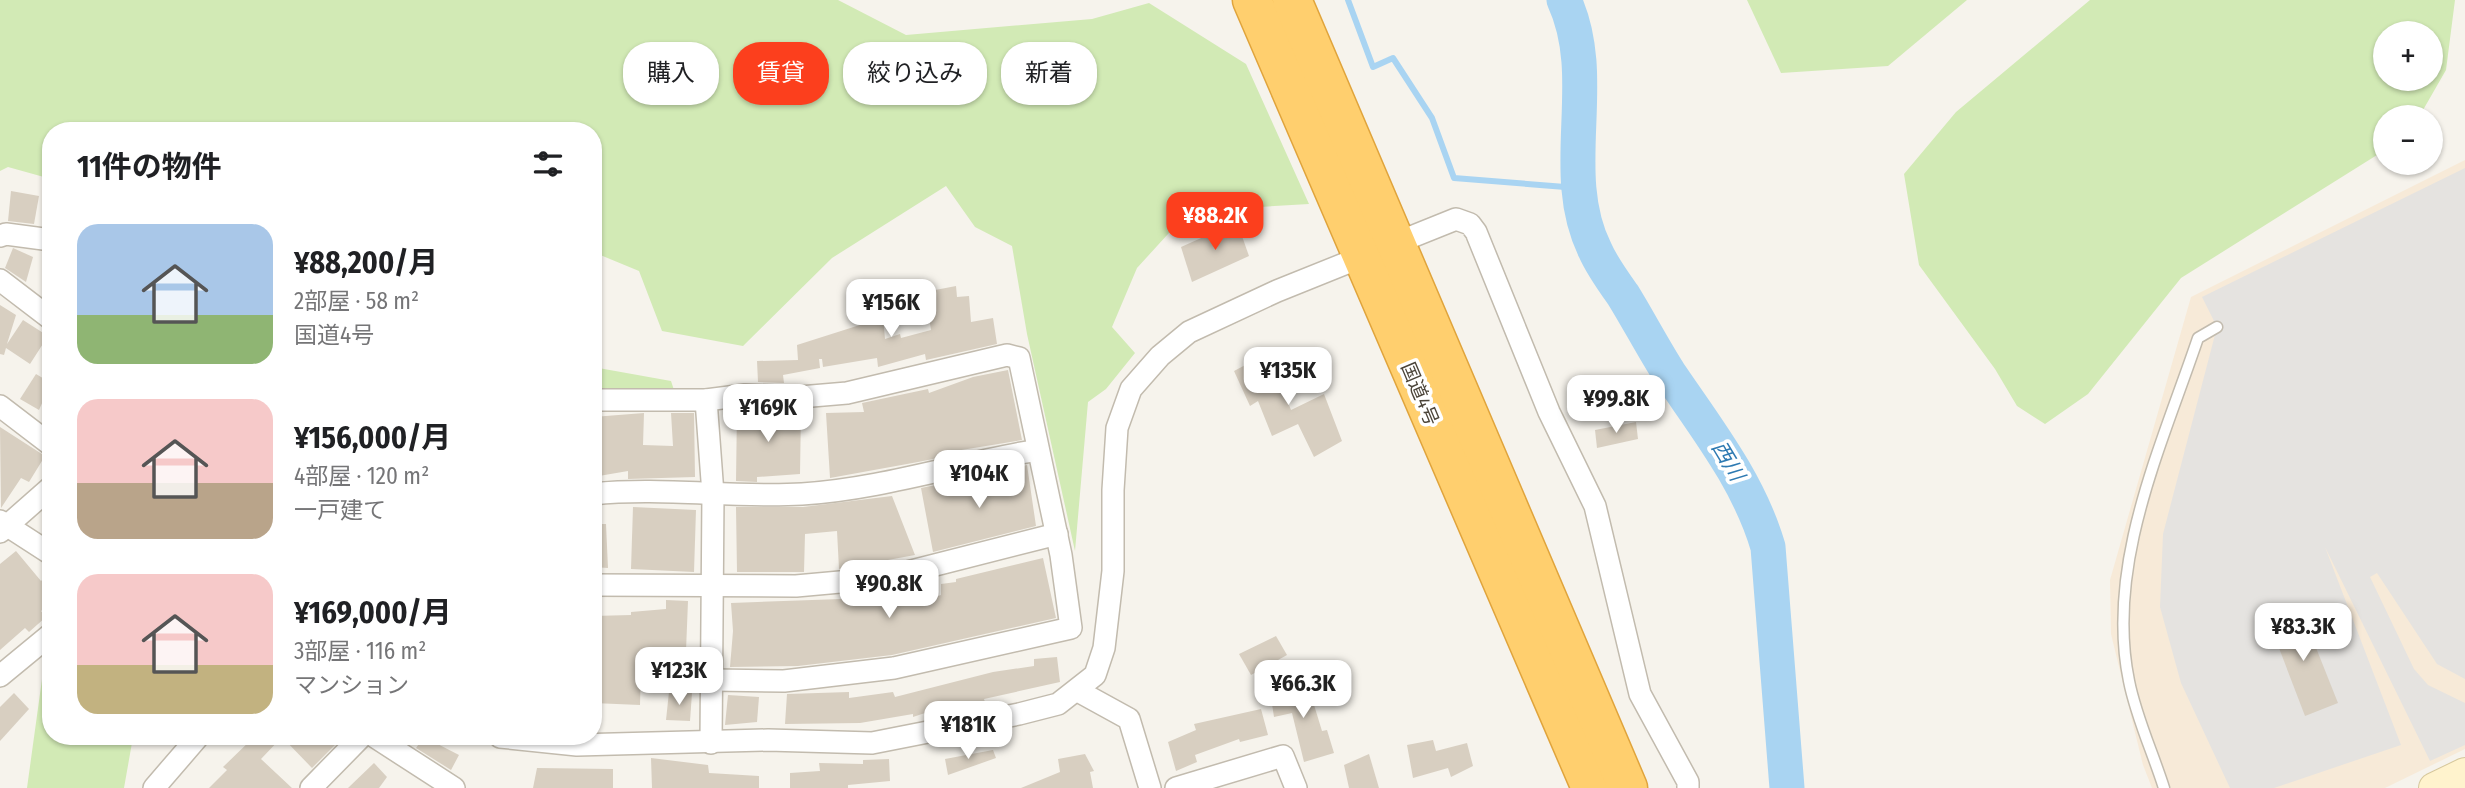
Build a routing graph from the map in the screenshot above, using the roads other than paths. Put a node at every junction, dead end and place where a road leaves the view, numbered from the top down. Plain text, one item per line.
1 (1252, 0) edge
2 (1292, 0) edge
3 (0, 236) edge
4 (42, 239) edge
5 (1378, 250) junction
6 (0, 280) edge
7 (42, 312) edge
8 (2217, 327) dead end
9 (602, 400) edge
10 (706, 400) junction
11 (0, 406) edge
12 (42, 438) edge
13 (1038, 450) junction
14 (602, 493) edge
15 (42, 494) edge
16 (713, 494) junction
17 (3, 526) edge
18 (1057, 534) junction
19 (42, 549) edge
20 (602, 585) edge
21 (713, 587) junction
22 (42, 641) edge
23 (0, 676) edge
24 (713, 680) junction
25 (1078, 691) junction
26 (711, 743) junction
27 (191, 745) edge
28 (353, 745) edge
29 (387, 745) edge
30 (602, 745) edge
31 (1230, 773) junction
32 (2465, 773) edge
33 (154, 788) edge
34 (312, 788) edge
35 (454, 788) edge
36 (1150, 788) edge
37 (1176, 788) edge
38 (1202, 788) edge
39 (1296, 788) edge
40 (1591, 788) edge
41 (1628, 788) edge
42 (1688, 788) edge
43 (2164, 788) edge
44 (2434, 788) edge

1 - 5 highway, 国道4号
2 - 5 highway, 国道4号
3 - 4 street
5 - 25 street
5 - 40 highway, 国道4号
5 - 41 highway, 国道4号
5 - 42 street
6 - 7 street
8 - 43 lane
9 - 10 street
10 - 13 street
10 - 16 street
11 - 12 street
13 - 16 street
13 - 18 street
14 - 16 street
15 - 17 street
16 - 21 street
17 - 19 street
18 - 21 street
18 - 24 street
20 - 21 street
21 - 24 street
22 - 23 street
24 - 26 street
25 - 26 street
25 - 36 street
26 - 30 street
27 - 33 street
28 - 34 street
29 - 35 street
31 - 37 street
31 - 38 street
31 - 39 street
32 - 44 street

